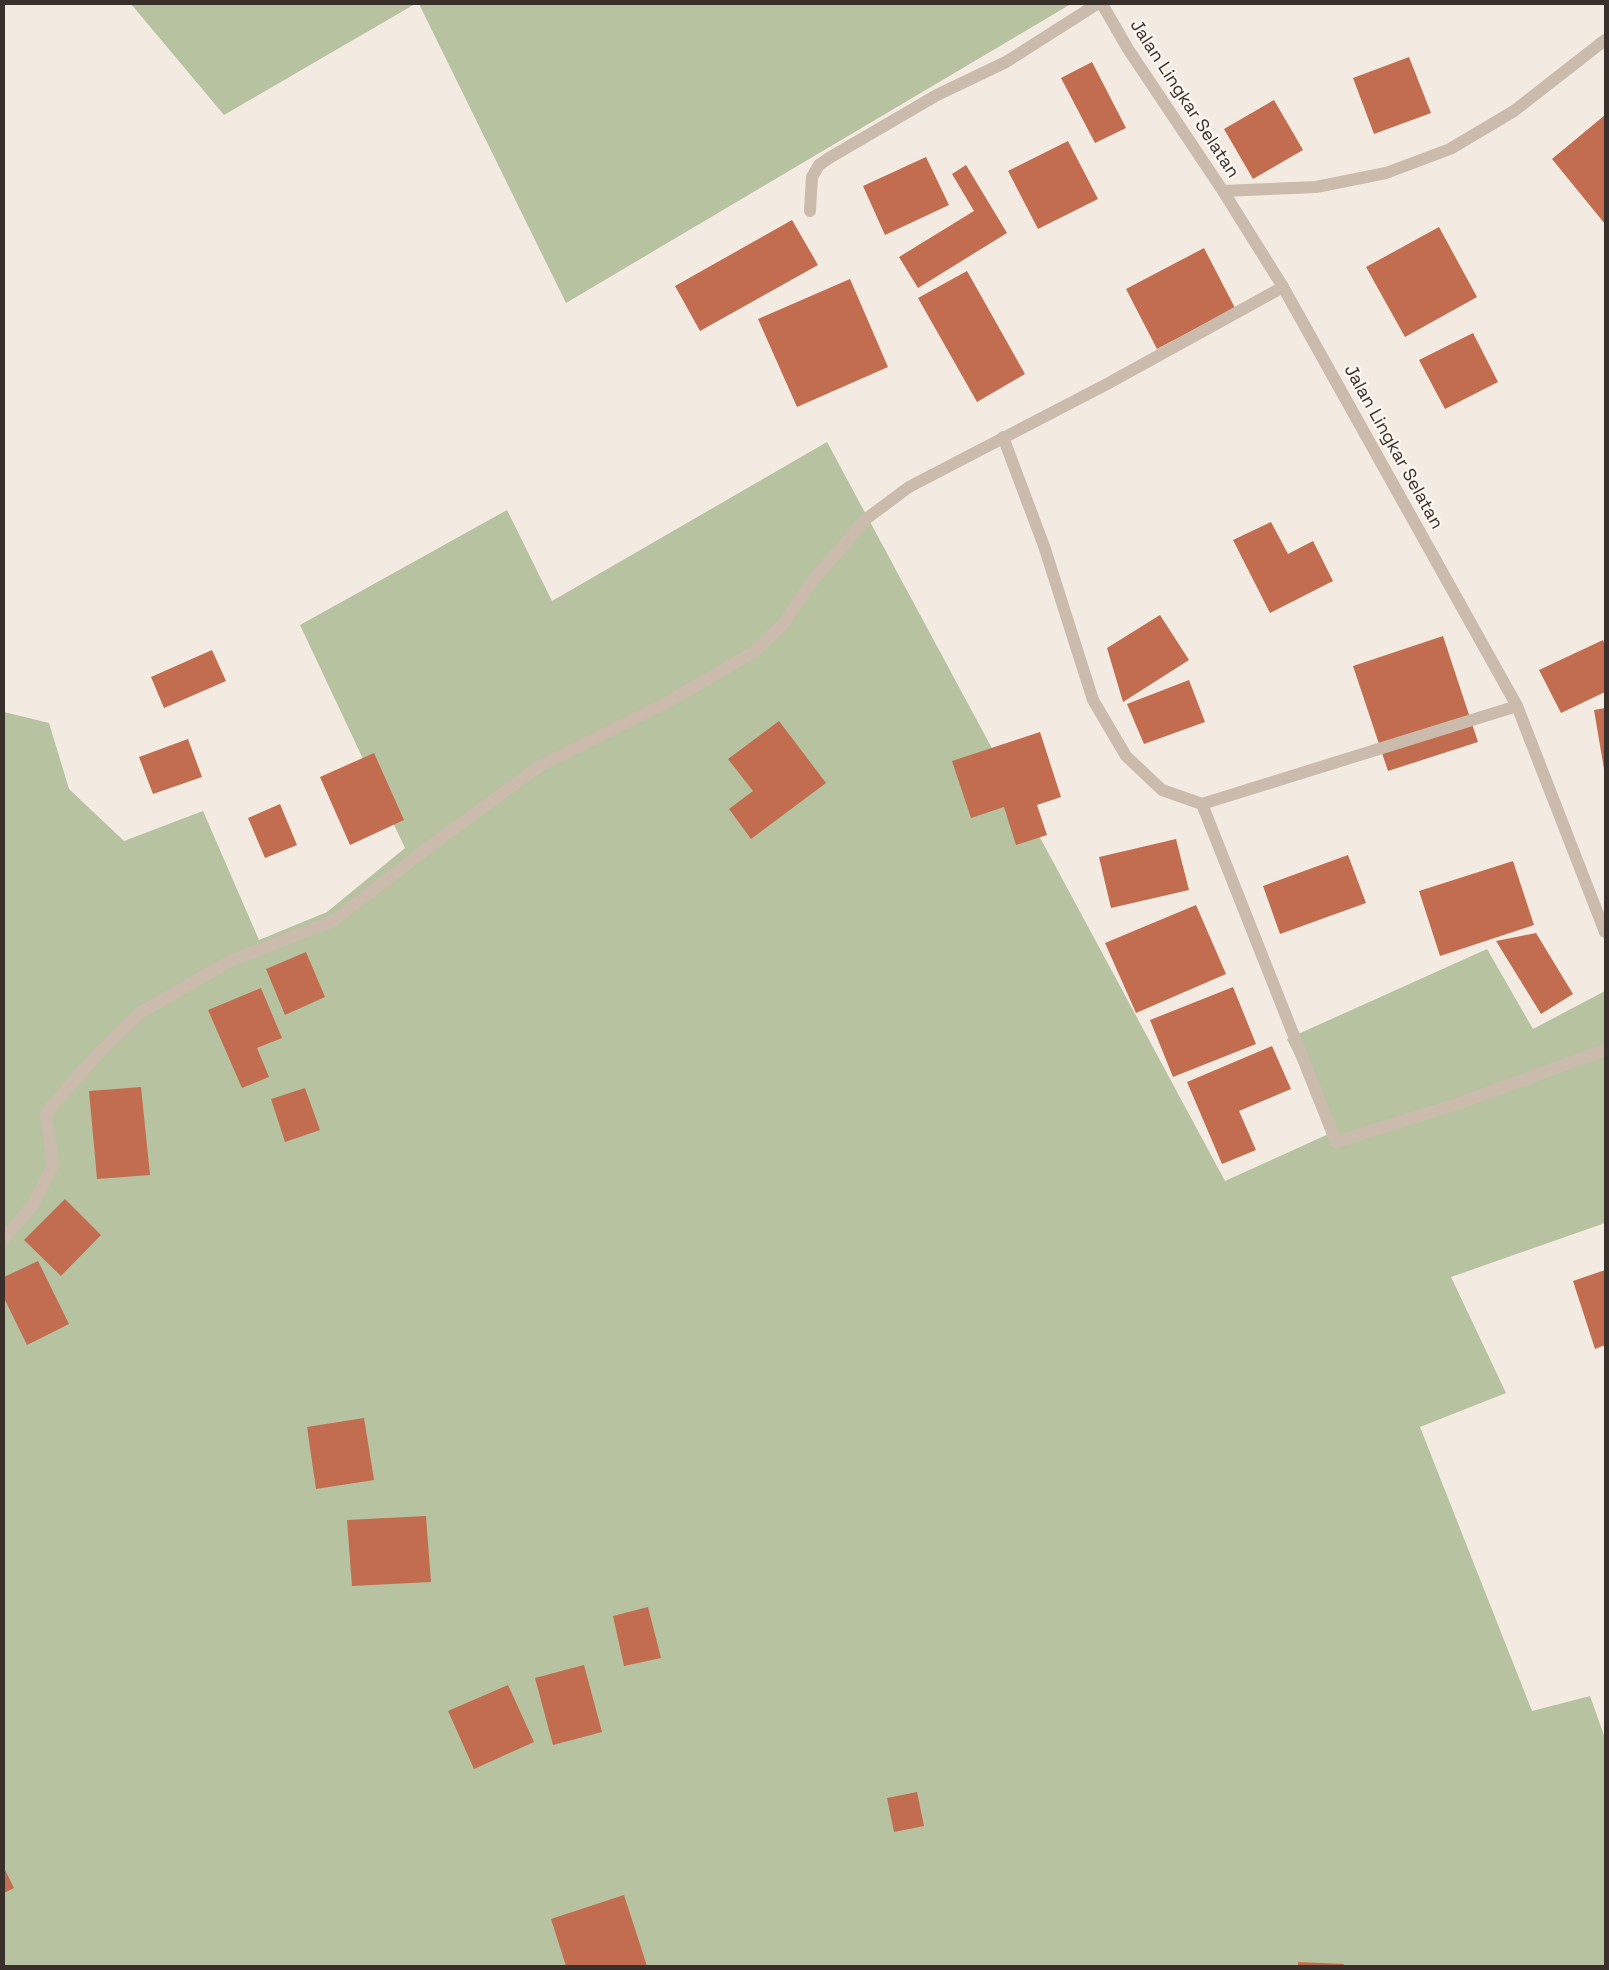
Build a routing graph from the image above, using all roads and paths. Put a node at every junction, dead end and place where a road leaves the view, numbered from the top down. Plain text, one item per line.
1 (1097, 4) edge
2 (1102, 4) edge
3 (1605, 40) edge
4 (1223, 191) junction
5 (810, 211) dead end
6 (1283, 287) junction
7 (1003, 437) junction
8 (1517, 706) junction
9 (1202, 804) junction
10 (1605, 932) edge
11 (1605, 1050) edge
12 (4, 1238) edge

1 - 5 street
2 - 4 street, Jalan Lingkar Selatan
3 - 4 street
4 - 6 street, Jalan Lingkar Selatan
6 - 7 street
6 - 8 street, Jalan Lingkar Selatan
7 - 9 street
7 - 12 street
8 - 9 street
8 - 10 street, Jalan Lingkar Selatan
9 - 11 street

